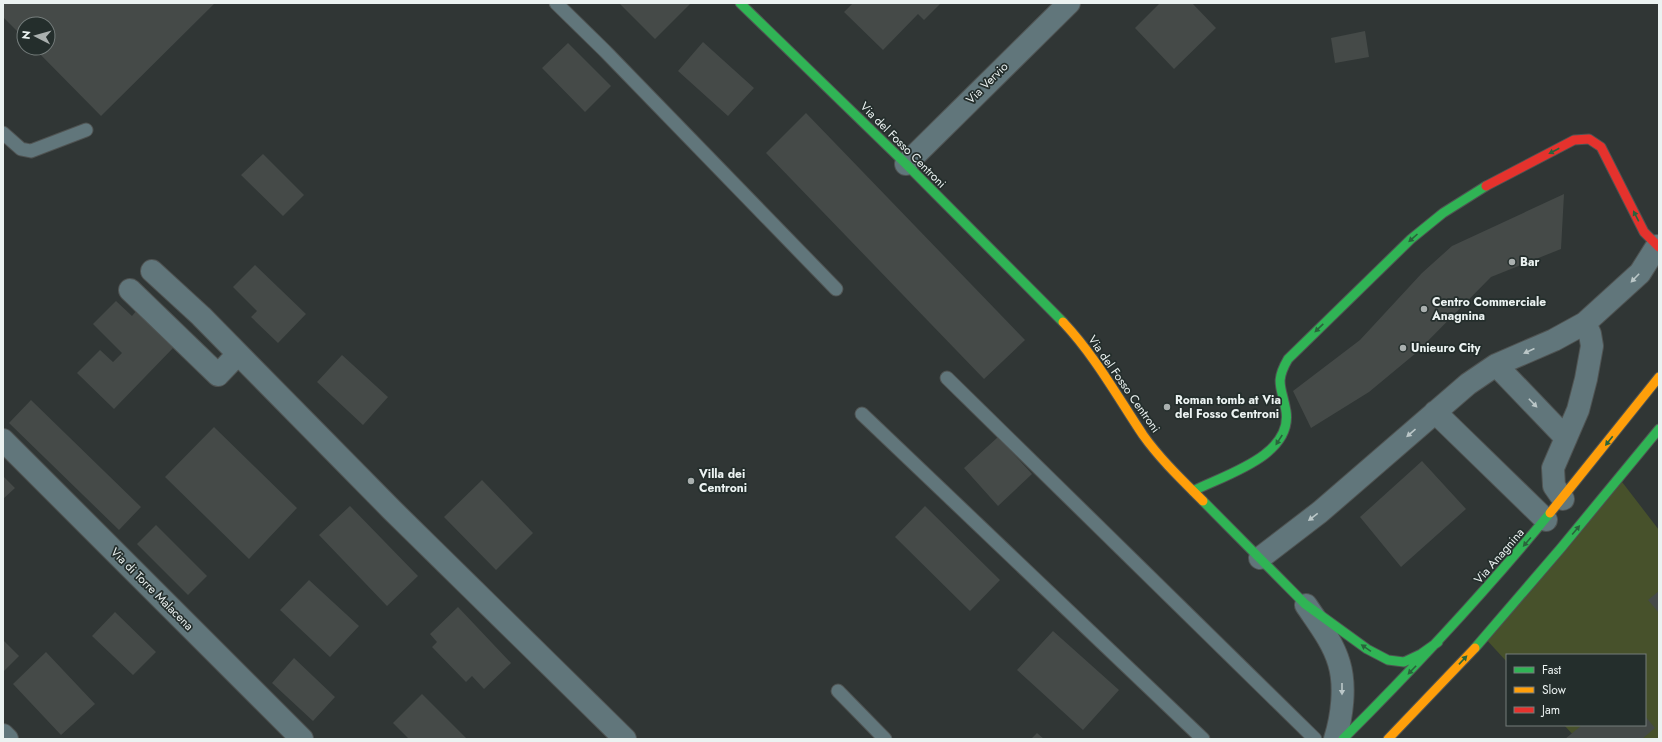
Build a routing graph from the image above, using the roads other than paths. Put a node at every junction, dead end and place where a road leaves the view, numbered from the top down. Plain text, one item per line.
1 (556, 3) edge
2 (740, 3) edge
3 (1069, 3) edge
4 (86, 130) dead end
5 (3, 133) edge
6 (906, 164) junction
7 (1658, 249) edge
8 (152, 271) dead end
9 (836, 289) dead end
10 (130, 290) dead end
11 (1585, 323) junction
12 (238, 354) junction
13 (1659, 364) edge
14 (1496, 365) junction
15 (1659, 377) edge
16 (947, 378) dead end
17 (1435, 412) junction
18 (862, 414) dead end
19 (1623, 424) junction
20 (1659, 429) edge
21 (1566, 438) junction
22 (3, 440) edge
23 (1193, 491) junction
24 (1563, 499) junction
25 (1546, 520) junction
26 (1260, 558) junction
27 (1305, 604) junction
28 (1438, 642) junction
29 (838, 691) dead end
30 (3, 735) edge
31 (7, 739) edge
32 (302, 739) edge
33 (625, 739) edge
34 (885, 739) edge
35 (1204, 739) edge
36 (1315, 739) edge
37 (1335, 739) edge
38 (1343, 739) edge
39 (1388, 739) edge

1 - 9 lane
2 - 6 street, Via del Fosso Centroni
3 - 6 street, Via Vervio
4 - 5 lane
6 - 23 street, Via del Fosso Centroni
7 -> 11 street
7 -> 23 street
8 - 12 street
10 - 12 street
11 -> 14 street
11 - 21 street
12 - 33 street
13 - 19 street
14 - 17 street
14 -> 21 street
15 - 19 street, Via Anagnina
16 - 36 lane
17 - 25 street
17 -> 26 street
18 - 35 lane
19 -> 24 street, Via Anagnina
39 -> 20 street
21 - 24 street
22 - 32 street, Via di Torre Malacena
23 - 26 street, Via del Fosso Centroni
24 - 25 street, Via Anagnina
25 -> 28 street, Via Anagnina
26 - 27 street, Via del Fosso Centroni
28 -> 27 street, Via del Fosso Centroni
27 -> 37 street
28 -> 38 street, Via Anagnina
29 - 34 lane
30 - 31 street

